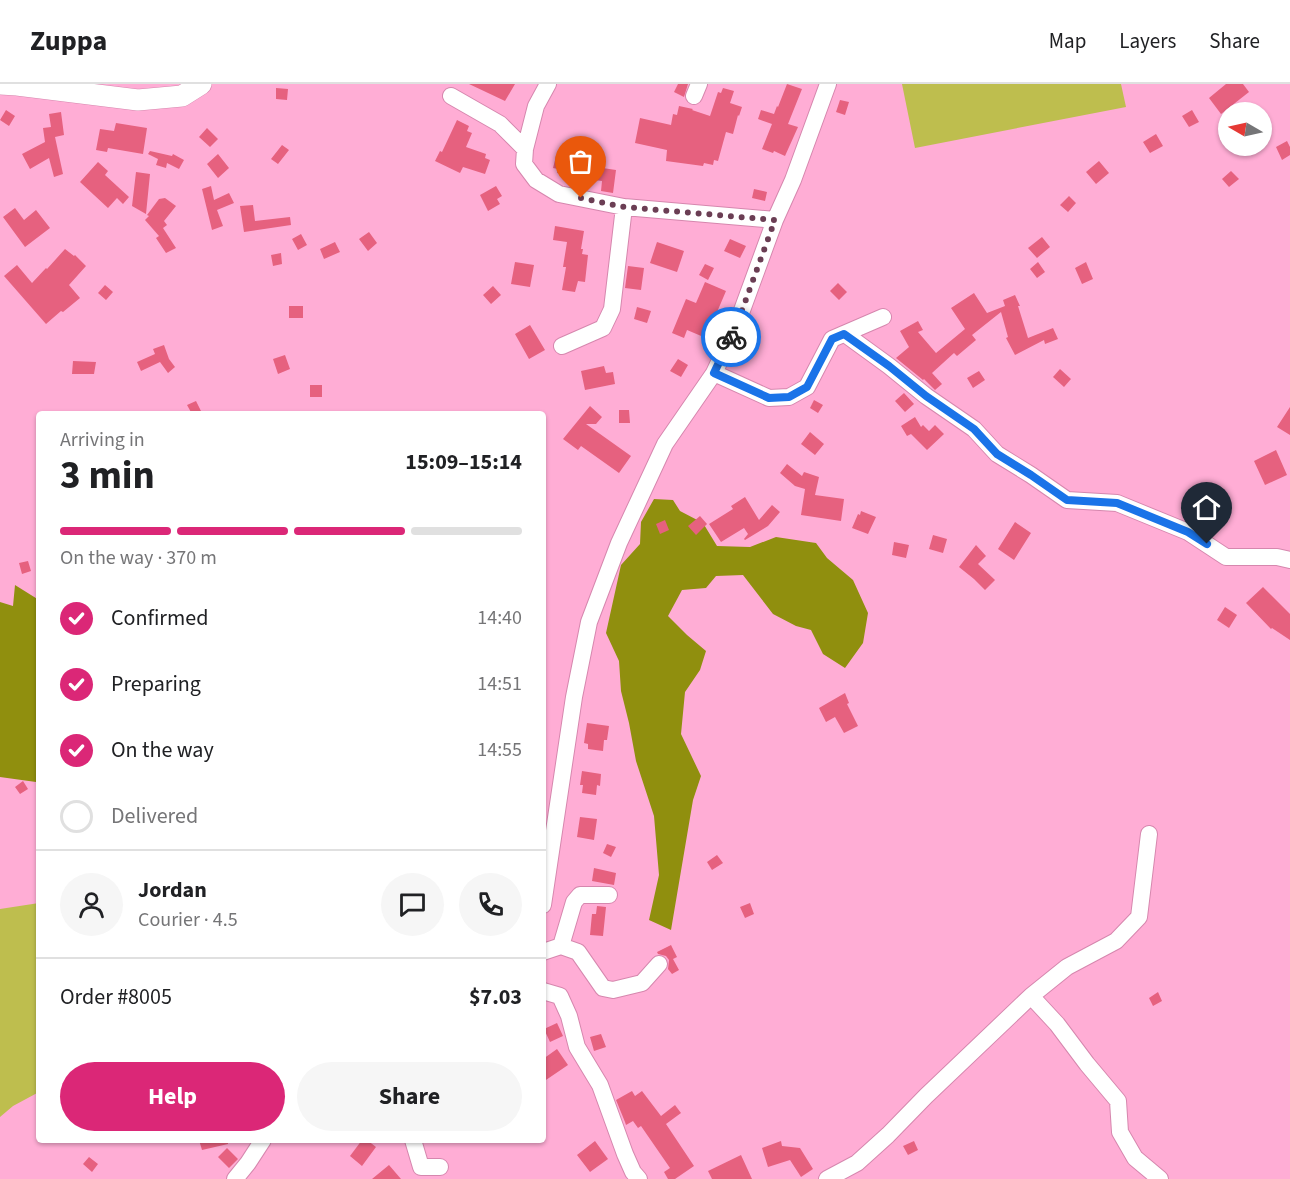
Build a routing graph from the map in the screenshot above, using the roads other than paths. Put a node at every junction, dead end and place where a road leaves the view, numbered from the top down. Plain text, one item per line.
1 (0, 84) edge
2 (201, 84) edge
3 (548, 84) edge
4 (828, 84) edge
5 (451, 96) dead end
6 (525, 149) junction
7 (624, 207) junction
8 (775, 220) junction
9 (883, 317) dead end
10 (844, 334) junction
11 (562, 346) dead end
12 (714, 373) junction
13 (1290, 560) edge
14 (1149, 834) dead end
15 (546, 885) edge
16 (609, 895) dead end
17 (561, 946) junction
18 (546, 951) edge
19 (659, 964) dead end
20 (546, 992) edge
21 (1031, 996) junction
22 (260, 1143) edge
23 (414, 1143) edge
24 (440, 1167) dead end
25 (235, 1179) edge
26 (639, 1179) edge
27 (827, 1179) edge
28 (1160, 1179) edge

1 - 2 main road
3 - 6 street
4 - 8 street
5 - 6 street
6 - 7 street
7 - 8 street
7 - 11 street
8 - 12 street
9 - 10 street
10 - 12 street
10 - 13 street
12 - 15 street
14 - 21 street
16 - 17 street
17 - 18 street
17 - 19 street
20 - 26 street
21 - 27 street
21 - 28 street
22 - 25 street
23 - 24 street

